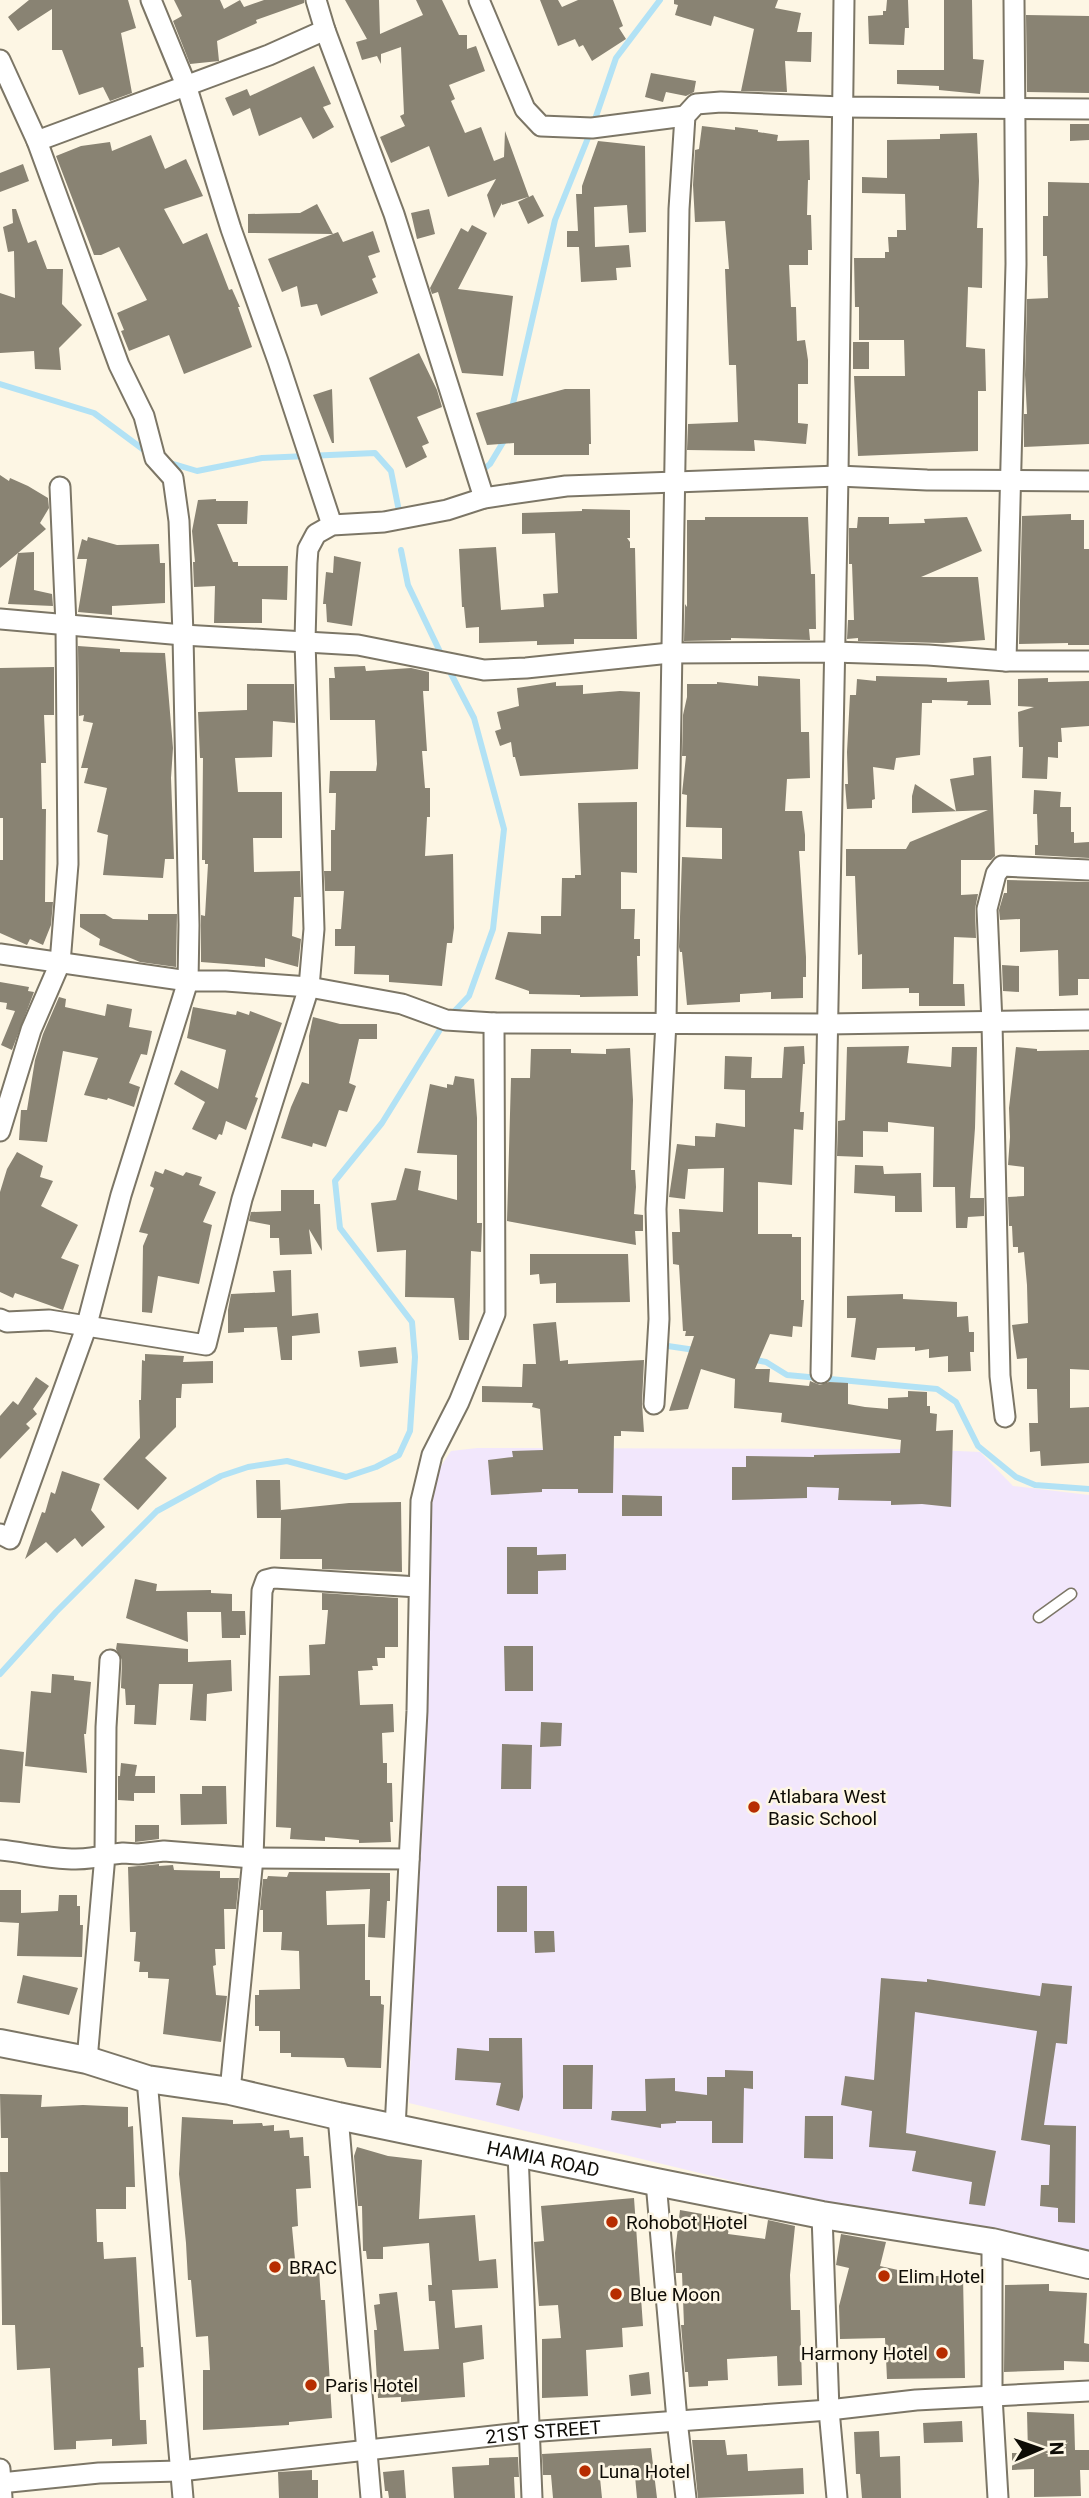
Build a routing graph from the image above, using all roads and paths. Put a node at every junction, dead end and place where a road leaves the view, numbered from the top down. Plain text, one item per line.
1 (151, 0) edge
2 (316, 0) edge
3 (479, 0) edge
4 (844, 0) edge
5 (1014, 0) edge
6 (325, 30) junction
7 (0, 60) edge
8 (186, 85) junction
9 (842, 107) junction
10 (1014, 108) junction
11 (1089, 109) edge
12 (685, 116) junction
13 (37, 141) junction
14 (838, 476) junction
15 (1009, 481) junction
16 (1089, 481) edge
17 (673, 484) junction
18 (60, 487) dead end
19 (484, 498) junction
20 (331, 526) junction
21 (0, 619) edge
22 (66, 625) junction
23 (183, 635) junction
24 (305, 641) junction
25 (833, 652) junction
26 (670, 653) junction
27 (1006, 661) junction
28 (1089, 661) edge
29 (1089, 870) edge
30 (0, 954) edge
31 (60, 963) junction
32 (188, 981) junction
33 (309, 987) junction
34 (1089, 1020) edge
35 (666, 1022) junction
36 (494, 1023) junction
37 (992, 1023) junction
38 (827, 1024) junction
39 (0, 1131) edge
40 (0, 1319) edge
41 (86, 1328) junction
42 (821, 1373) dead end
43 (654, 1404) dead end
44 (1004, 1417) dead end
45 (0, 1534) edge
46 (418, 1587) junction
47 (1071, 1594) dead end
48 (1039, 1617) dead end
49 (110, 1660) dead end
50 (0, 1850) edge
51 (104, 1855) junction
52 (253, 1858) junction
53 (409, 1859) junction
54 (0, 2043) edge
55 (87, 2060) junction
56 (147, 2078) junction
57 (230, 2091) junction
58 (338, 2116) junction
59 (395, 2128) junction
60 (518, 2153) junction
61 (656, 2182) junction
62 (822, 2215) junction
63 (992, 2242) junction
64 (1089, 2264) edge
65 (1089, 2392) edge
66 (992, 2396) junction
67 (829, 2410) junction
68 (677, 2420) junction
69 (528, 2432) junction
70 (366, 2451) junction
71 (180, 2471) junction
72 (1, 2483) edge
73 (183, 2498) edge
74 (371, 2498) edge
75 (532, 2498) edge
76 (686, 2498) edge
77 (837, 2498) edge
78 (999, 2498) edge

1 - 8 street
2 - 6 street
3 - 12 street
4 - 9 street
5 - 10 street
6 - 8 street
6 - 19 street
7 - 13 street
8 - 13 street
8 - 20 street
9 - 10 street
9 - 12 street
9 - 14 street
10 - 11 street
10 - 15 street
12 - 17 street
13 - 23 street
14 - 15 street
14 - 17 street
14 - 25 street
15 - 16 street
15 - 27 street
17 - 19 street
17 - 26 street
18 - 22 street
19 - 20 street
20 - 24 street
21 - 22 street
22 - 23 street
22 - 31 street
23 - 24 street
23 - 32 street
24 - 26 street
24 - 33 street
25 - 26 street
25 - 27 street
25 - 38 street
26 - 35 street
27 - 28 street
29 - 37 street
30 - 31 street
31 - 32 street
31 - 39 street
32 - 33 street
32 - 41 street
33 - 36 street
33 - 41 street
34 - 37 street
35 - 36 street
35 - 38 street
35 - 43 street
36 - 46 street
37 - 38 street
37 - 44 street
38 - 42 street
40 - 41 street
41 - 45 street
46 - 52 street
46 - 53 street
47 - 48 lane
49 - 51 street
50 - 51 street
51 - 52 street
51 - 55 street
52 - 53 street
52 - 57 street
53 - 59 street
54 - 55 main road, HAMIA ROAD
55 - 56 main road, HAMIA ROAD
56 - 57 main road, HAMIA ROAD
56 - 71 street
57 - 58 main road, HAMIA ROAD
58 - 59 main road, HAMIA ROAD
58 - 70 street
59 - 60 main road, HAMIA ROAD
60 - 61 main road, HAMIA ROAD
60 - 69 street
61 - 62 main road, HAMIA ROAD
61 - 68 street
62 - 63 main road, HAMIA ROAD
62 - 67 street
63 - 64 main road, HAMIA ROAD
63 - 66 street
65 - 66 street, 21ST STREET
66 - 67 street, 21ST STREET
66 - 78 street
67 - 68 street, 21ST STREET
67 - 77 street
68 - 69 street, 21ST STREET
68 - 76 street
69 - 70 street, 21ST STREET
69 - 75 street
70 - 71 street, 21ST STREET
70 - 74 street
71 - 72 street, 21ST STREET
71 - 73 street

